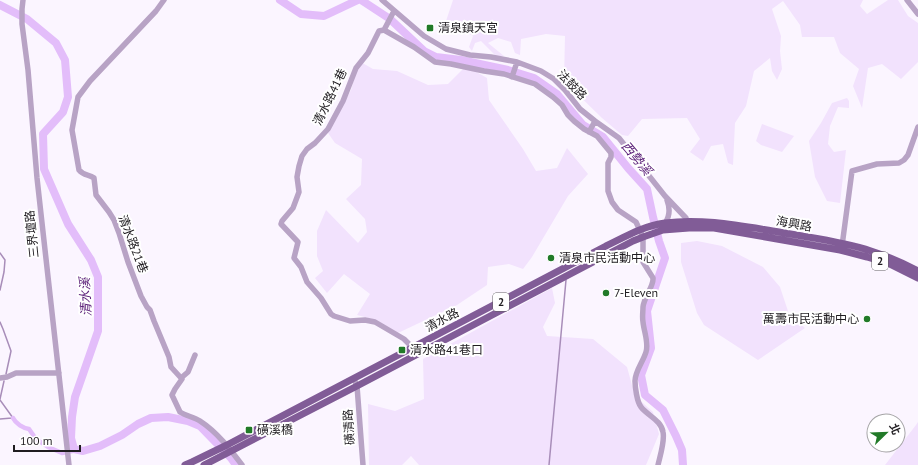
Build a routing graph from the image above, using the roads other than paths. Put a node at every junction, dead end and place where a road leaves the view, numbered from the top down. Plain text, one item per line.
1 (23, 0) edge
2 (164, 0) edge
3 (382, 0) edge
4 (907, 0) edge
5 (394, 11) junction
6 (918, 14) edge
7 (384, 30) junction
8 (517, 62) junction
9 (512, 77) junction
10 (595, 121) junction
11 (918, 127) edge
12 (589, 132) junction
13 (665, 196) junction
14 (687, 224) junction
15 (663, 226) junction
16 (645, 232) junction
17 (842, 247) junction
18 (918, 271) edge
19 (918, 278) edge
20 (413, 352) junction
21 (196, 355) dead end
22 (59, 373) junction
23 (0, 378) edge
24 (181, 378) junction
25 (354, 379) junction
26 (357, 386) junction
27 (228, 449) junction
28 (219, 453) junction
29 (68, 463) edge
30 (188, 464) edge
31 (206, 465) edge
32 (242, 465) edge
33 (363, 465) edge
34 (658, 465) edge

1 - 22 street, 三界壇路
2 - 24 street, 清水路21巷
3 - 5 street, 法鼓路
4 - 6 street
5 - 7 street, 清水路41巷
5 - 8 street, 法鼓路
7 - 9 street
7 - 20 street, 清水路41巷
8 - 9 street
8 - 10 street, 法鼓路
9 - 12 street
10 - 12 street
10 - 13 street, 法鼓路
11 - 17 street
12 - 16 street
13 - 14 street, 法鼓路
13 - 15 street
14 - 15 main road, 海興路 / 2
14 - 17 main road, 海興路 / 2
15 - 16 main road, 2
16 - 20 main road, 清水路 / 2
16 - 34 street
17 - 18 main road, 海興路 / 2
17 - 19 main road, 海興路 / 2
20 - 25 main road, 清水路 / 2
20 - 26 main road, 清水路 / 2
21 - 24 street
22 - 23 street
22 - 29 street, 三界壇路
24 - 27 street
25 - 26 street, 磺清路
25 - 27 main road, 清水路 / 2
26 - 27 main road, 清水路 / 2
26 - 33 street, 磺清路
27 - 28 main road, 2
27 - 32 street
28 - 30 main road, 2
28 - 31 main road, 2

